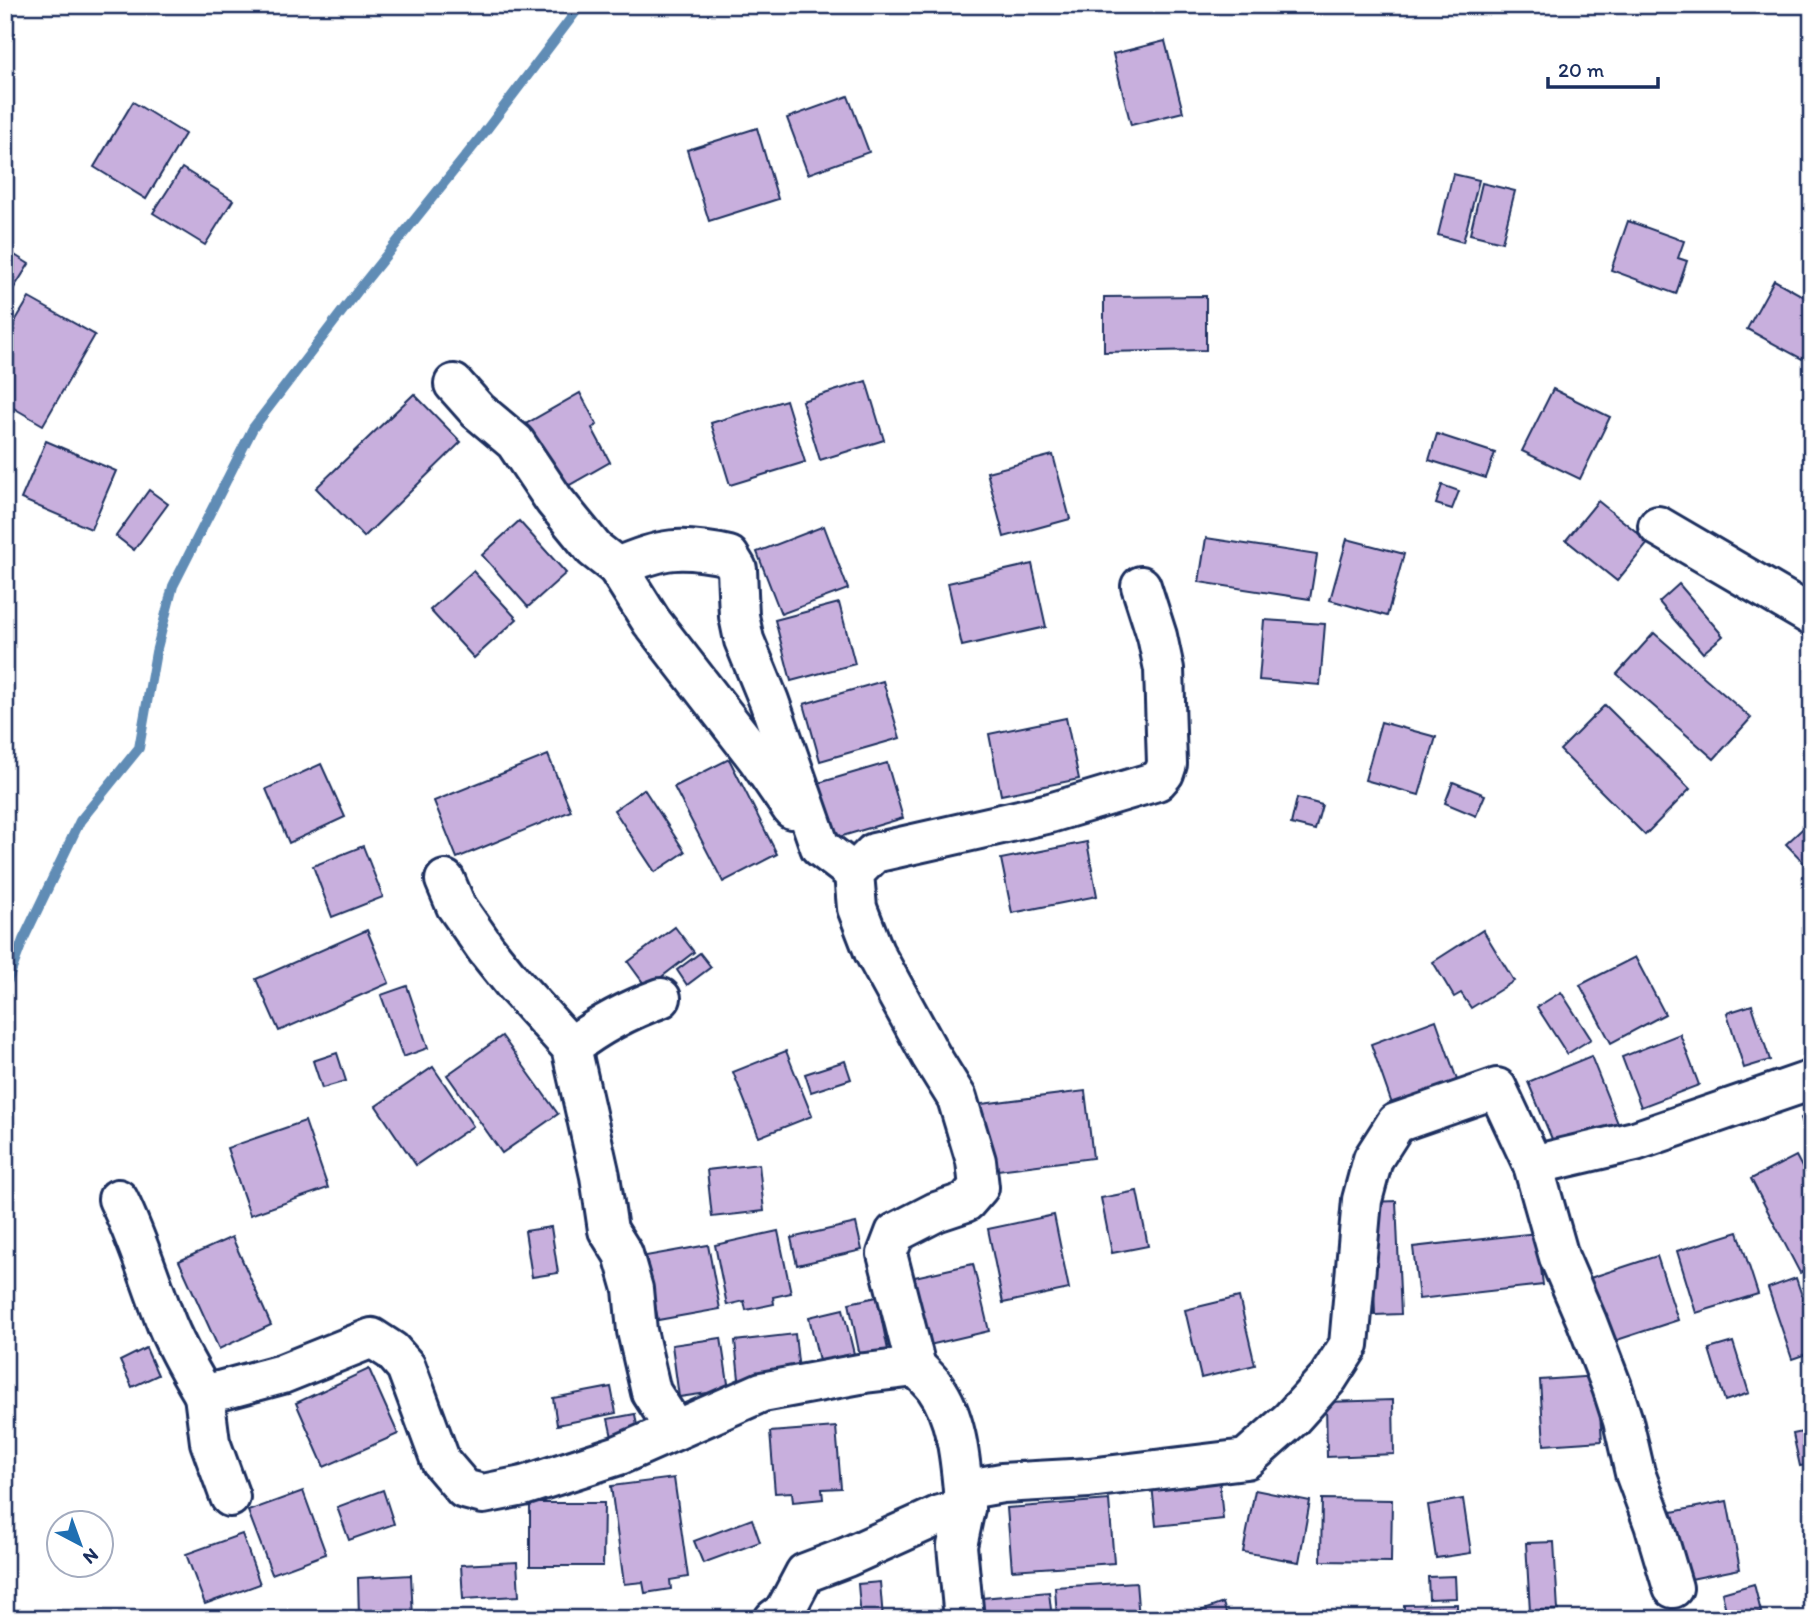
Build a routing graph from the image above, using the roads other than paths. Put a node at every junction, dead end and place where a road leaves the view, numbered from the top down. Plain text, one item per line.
1 (454, 384) dead end
2 (1658, 526) dead end
3 (617, 567) junction
4 (1141, 586) dead end
5 (1812, 616) edge
6 (820, 847) junction
7 (854, 873) junction
8 (445, 880) dead end
9 (661, 998) dead end
10 (571, 1046) junction
11 (1812, 1080) edge
12 (1533, 1164) junction
13 (118, 1199) dead end
14 (916, 1367) junction
15 (204, 1395) junction
16 (675, 1429) junction
17 (230, 1497) dead end
18 (964, 1499) junction
19 (1673, 1588) dead end
20 (774, 1619) edge
21 (964, 1619) edge

1 - 3 street
2 - 5 street
3 - 6 street
3 - 6 street
4 - 7 street
6 - 7 street
7 - 14 street
8 - 10 street
9 - 10 street
10 - 16 street
11 - 12 street
12 - 18 street
12 - 19 street
13 - 15 street
14 - 16 street
14 - 18 street
15 - 16 street
15 - 17 street
18 - 20 street
18 - 21 street

